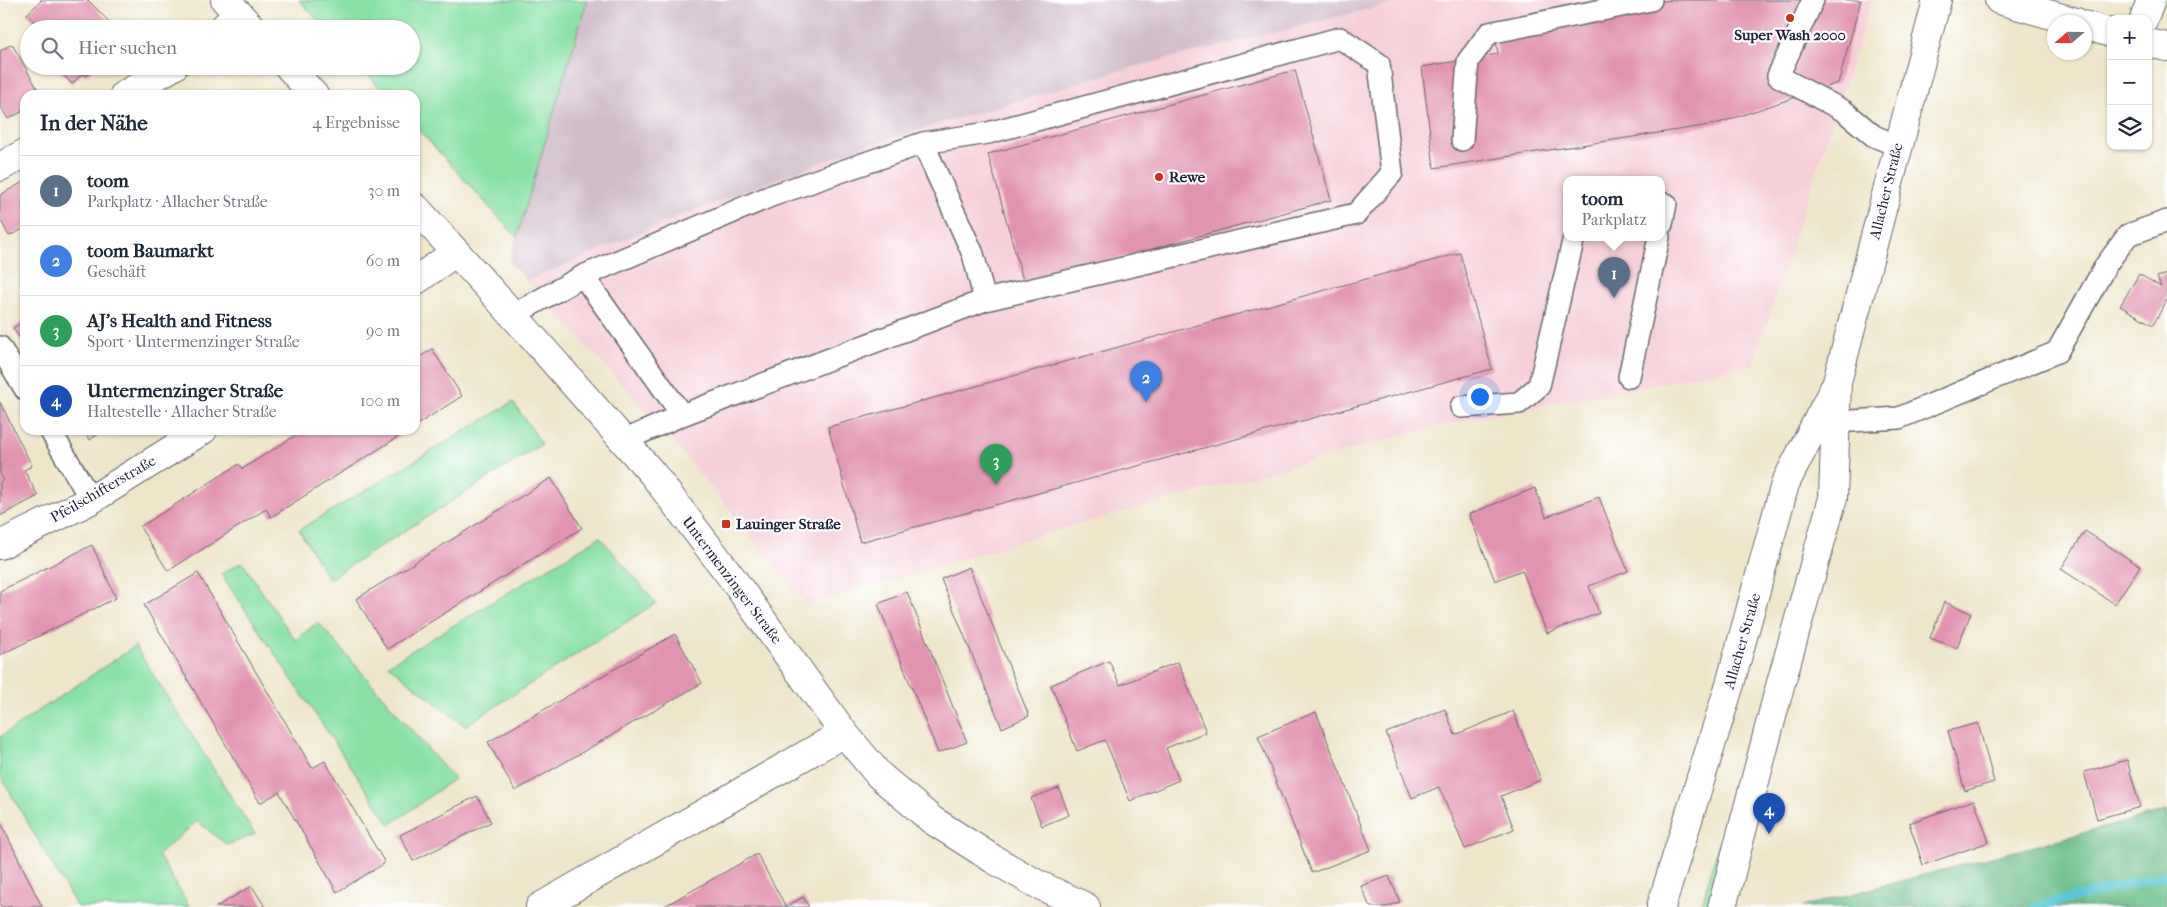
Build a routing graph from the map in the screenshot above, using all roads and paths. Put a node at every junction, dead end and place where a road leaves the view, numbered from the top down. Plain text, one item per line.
1 (1651, 0) edge
2 (1813, 0) edge
3 (1937, 0) edge
4 (1999, 0) edge
5 (2151, 0) edge
6 (2052, 15) edge
7 (2145, 15) edge
8 (2092, 27) edge
9 (2107, 32) edge
10 (2152, 44) edge
11 (2167, 47) edge
12 (158, 75) edge
13 (296, 75) edge
14 (133, 90) edge
15 (310, 90) edge
16 (1462, 140) dead end
17 (923, 143) junction
18 (1898, 146) junction
19 (20, 156) edge
20 (0, 167) edge
21 (420, 212) edge
22 (2167, 221) edge
23 (1573, 241) edge
24 (1658, 241) edge
25 (456, 252) junction
26 (582, 276) junction
27 (420, 277) edge
28 (985, 300) junction
29 (513, 315) junction
30 (0, 347) edge
31 (1629, 377) dead end
32 (20, 381) edge
33 (1837, 382) junction
34 (1460, 407) dead end
35 (682, 414) junction
36 (1836, 422) junction
37 (53, 435) edge
38 (195, 435) edge
39 (624, 440) junction
40 (91, 500) junction
41 (0, 545) edge
42 (844, 733) junction
43 (540, 907) edge
44 (1086, 907) edge
45 (1661, 907) edge
46 (1722, 907) edge

1 - 16 lane
2 - 18 lane
3 - 18 street, Allacher Straße
4 - 6 street
5 - 7 street
8 - 9 street
10 - 11 street
12 - 14 street
13 - 15 street
17 - 26 lane
17 - 28 lane
17 - 28 lane
18 - 33 street, Allacher Straße
19 - 20 street
21 - 25 street, Untermenzinger Straße
22 - 36 lane
23 - 34 lane
24 - 31 lane
25 - 27 street
25 - 29 street, Untermenzinger Straße
26 - 29 lane
26 - 35 lane
28 - 35 lane
29 - 39 street, Untermenzinger Straße
30 - 32 lane
33 - 36 street, Allacher Straße
33 - 45 street, Allacher Straße
35 - 39 lane
36 - 46 street, Allacher Straße
37 - 40 lane
38 - 40 street, Pfeilschifterstraße
39 - 42 street, Untermenzinger Straße
40 - 41 street, Pfeilschifterstraße
42 - 43 street
42 - 44 street, Untermenzinger Straße

